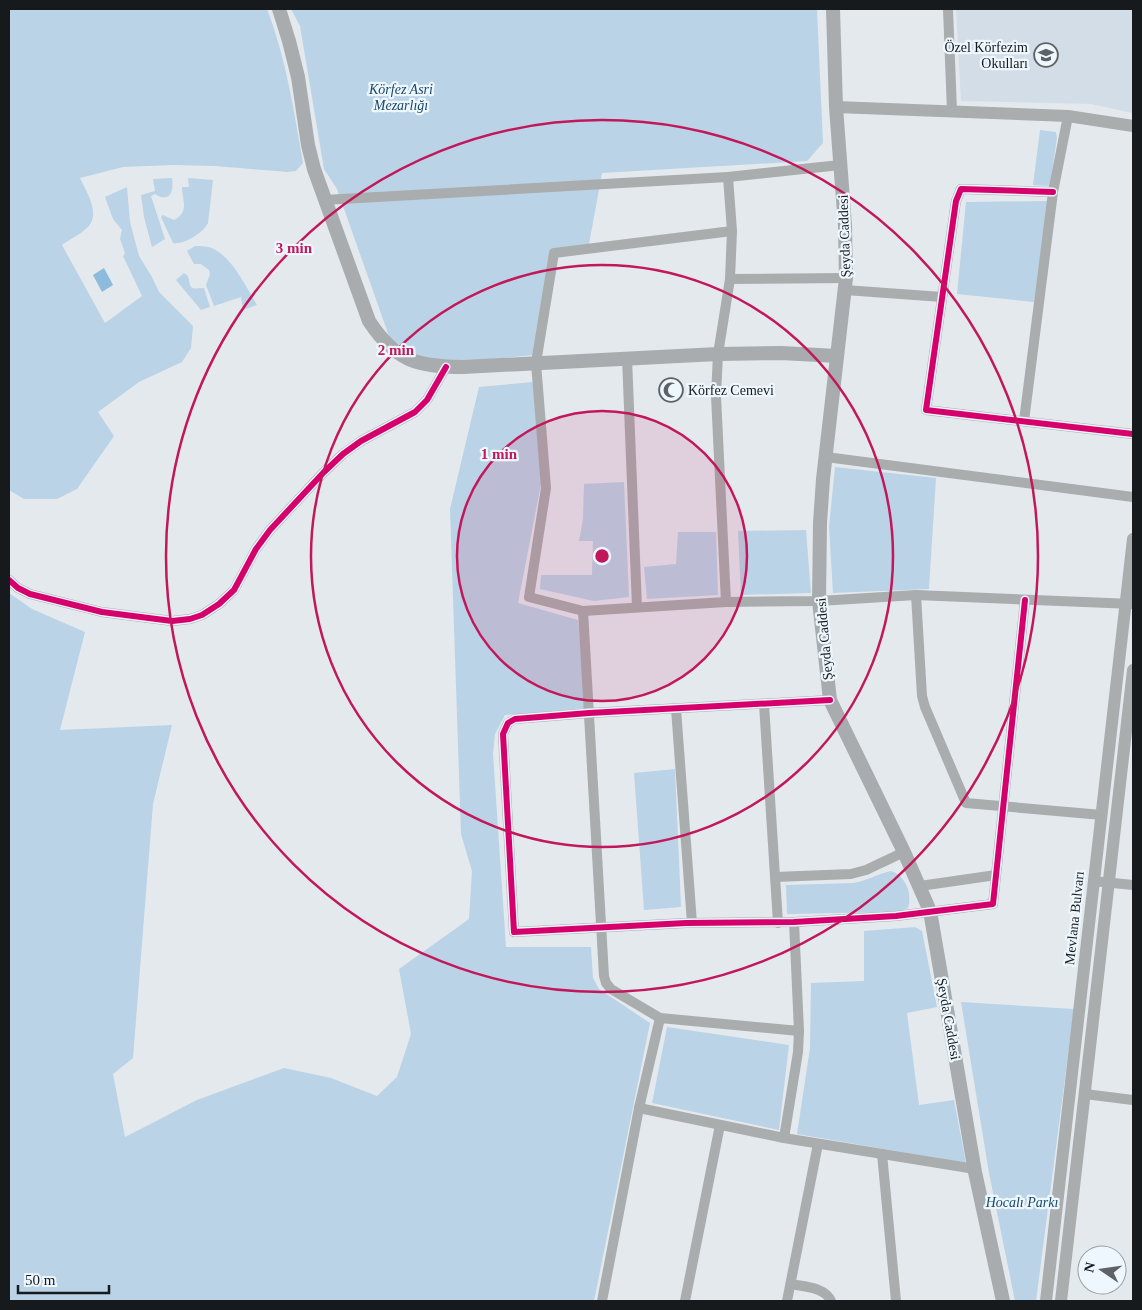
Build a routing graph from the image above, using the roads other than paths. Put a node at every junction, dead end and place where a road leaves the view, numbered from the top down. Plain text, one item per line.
1 (278, 9) edge
2 (832, 9) edge
3 (948, 9) edge
4 (836, 107) junction
5 (952, 111) junction
6 (1068, 116) junction
7 (1133, 126) edge
8 (840, 165) junction
9 (728, 177) junction
10 (1053, 192) junction
11 (324, 200) junction
12 (732, 231) junction
13 (730, 279) junction
14 (846, 284) junction
15 (942, 296) junction
16 (718, 354) junction
17 (837, 356) junction
18 (627, 358) junction
19 (536, 363) junction
20 (446, 367) junction
21 (1024, 421) junction
22 (1133, 434) edge
23 (826, 457) junction
24 (1133, 497) edge
25 (1133, 538) edge
26 (9, 580) edge
27 (916, 595) junction
28 (1025, 600) junction
29 (819, 601) junction
30 (726, 602) junction
31 (1129, 604) edge
32 (636, 608) junction
33 (583, 611) junction
34 (1133, 670) edge
35 (830, 700) junction
36 (764, 704) junction
37 (676, 709) junction
38 (589, 713) junction
39 (1003, 807) junction
40 (1102, 815) junction
41 (904, 852) junction
42 (996, 875) junction
43 (775, 877) junction
44 (1093, 881) junction
45 (1109, 882) junction
46 (1133, 885) edge
47 (920, 886) junction
48 (930, 911) junction
49 (794, 922) junction
50 (692, 923) junction
51 (778, 923) junction
52 (602, 928) junction
53 (660, 1018) junction
54 (799, 1032) junction
55 (1085, 1094) junction
56 (1133, 1100) edge
57 (639, 1108) junction
58 (720, 1125) junction
59 (784, 1138) junction
60 (818, 1144) junction
61 (882, 1154) junction
62 (975, 1169) junction
63 (791, 1284) junction
64 (602, 1301) edge
65 (685, 1301) edge
66 (787, 1301) edge
67 (831, 1301) edge
68 (896, 1301) edge
69 (1003, 1301) edge
70 (1046, 1301) edge
71 (1061, 1301) edge

1 - 11 main road
2 - 4 main road, Şeyda Caddesi
3 - 5 street
4 - 5 street
4 - 8 main road, Şeyda Caddesi
5 - 6 street
6 - 7 street
6 - 10 street
8 - 9 street
8 - 14 main road, Şeyda Caddesi
9 - 11 street
9 - 12 street
10 - 15 street
10 - 21 street
11 - 20 main road
12 - 13 street
12 - 19 street
13 - 14 street
13 - 16 street
14 - 15 street
14 - 17 main road, Şeyda Caddesi
15 - 21 street
16 - 17 main road
16 - 18 main road
16 - 30 street
17 - 23 main road, Şeyda Caddesi
18 - 19 main road
18 - 32 street
19 - 20 main road
19 - 33 street
20 - 26 street
21 - 22 street
23 - 24 street
23 - 29 main road, Şeyda Caddesi
25 - 31 street, Mevlana Bulvarı
27 - 28 street
27 - 29 street
27 - 39 street
28 - 31 street
28 - 39 street
29 - 30 street
29 - 35 main road, Şeyda Caddesi
30 - 32 street
31 - 40 street, Mevlana Bulvarı
32 - 33 street
33 - 38 street
34 - 45 street
35 - 36 street
35 - 41 main road, Şeyda Caddesi
36 - 37 street
36 - 43 street
37 - 38 street
37 - 50 street
38 - 52 street
38 - 52 street
39 - 40 street
39 - 42 street
40 - 44 street, Mevlana Bulvarı
41 - 43 street
41 - 47 main road, Şeyda Caddesi
42 - 47 street
42 - 48 street
43 - 51 street
44 - 45 street
44 - 70 street, Mevlana Bulvarı
45 - 46 street
45 - 55 street
47 - 48 main road, Şeyda Caddesi
48 - 49 street
48 - 62 main road, Şeyda Caddesi
49 - 51 street
49 - 54 street
50 - 51 street
50 - 52 street
52 - 53 street
53 - 54 street
53 - 57 street
54 - 59 street
55 - 56 street
55 - 71 street
57 - 58 street
57 - 64 street
58 - 59 street
58 - 65 street
59 - 60 street
60 - 61 street
60 - 63 street
61 - 62 street
61 - 68 street
62 - 69 main road, Şeyda Caddesi
63 - 66 street
63 - 67 street

